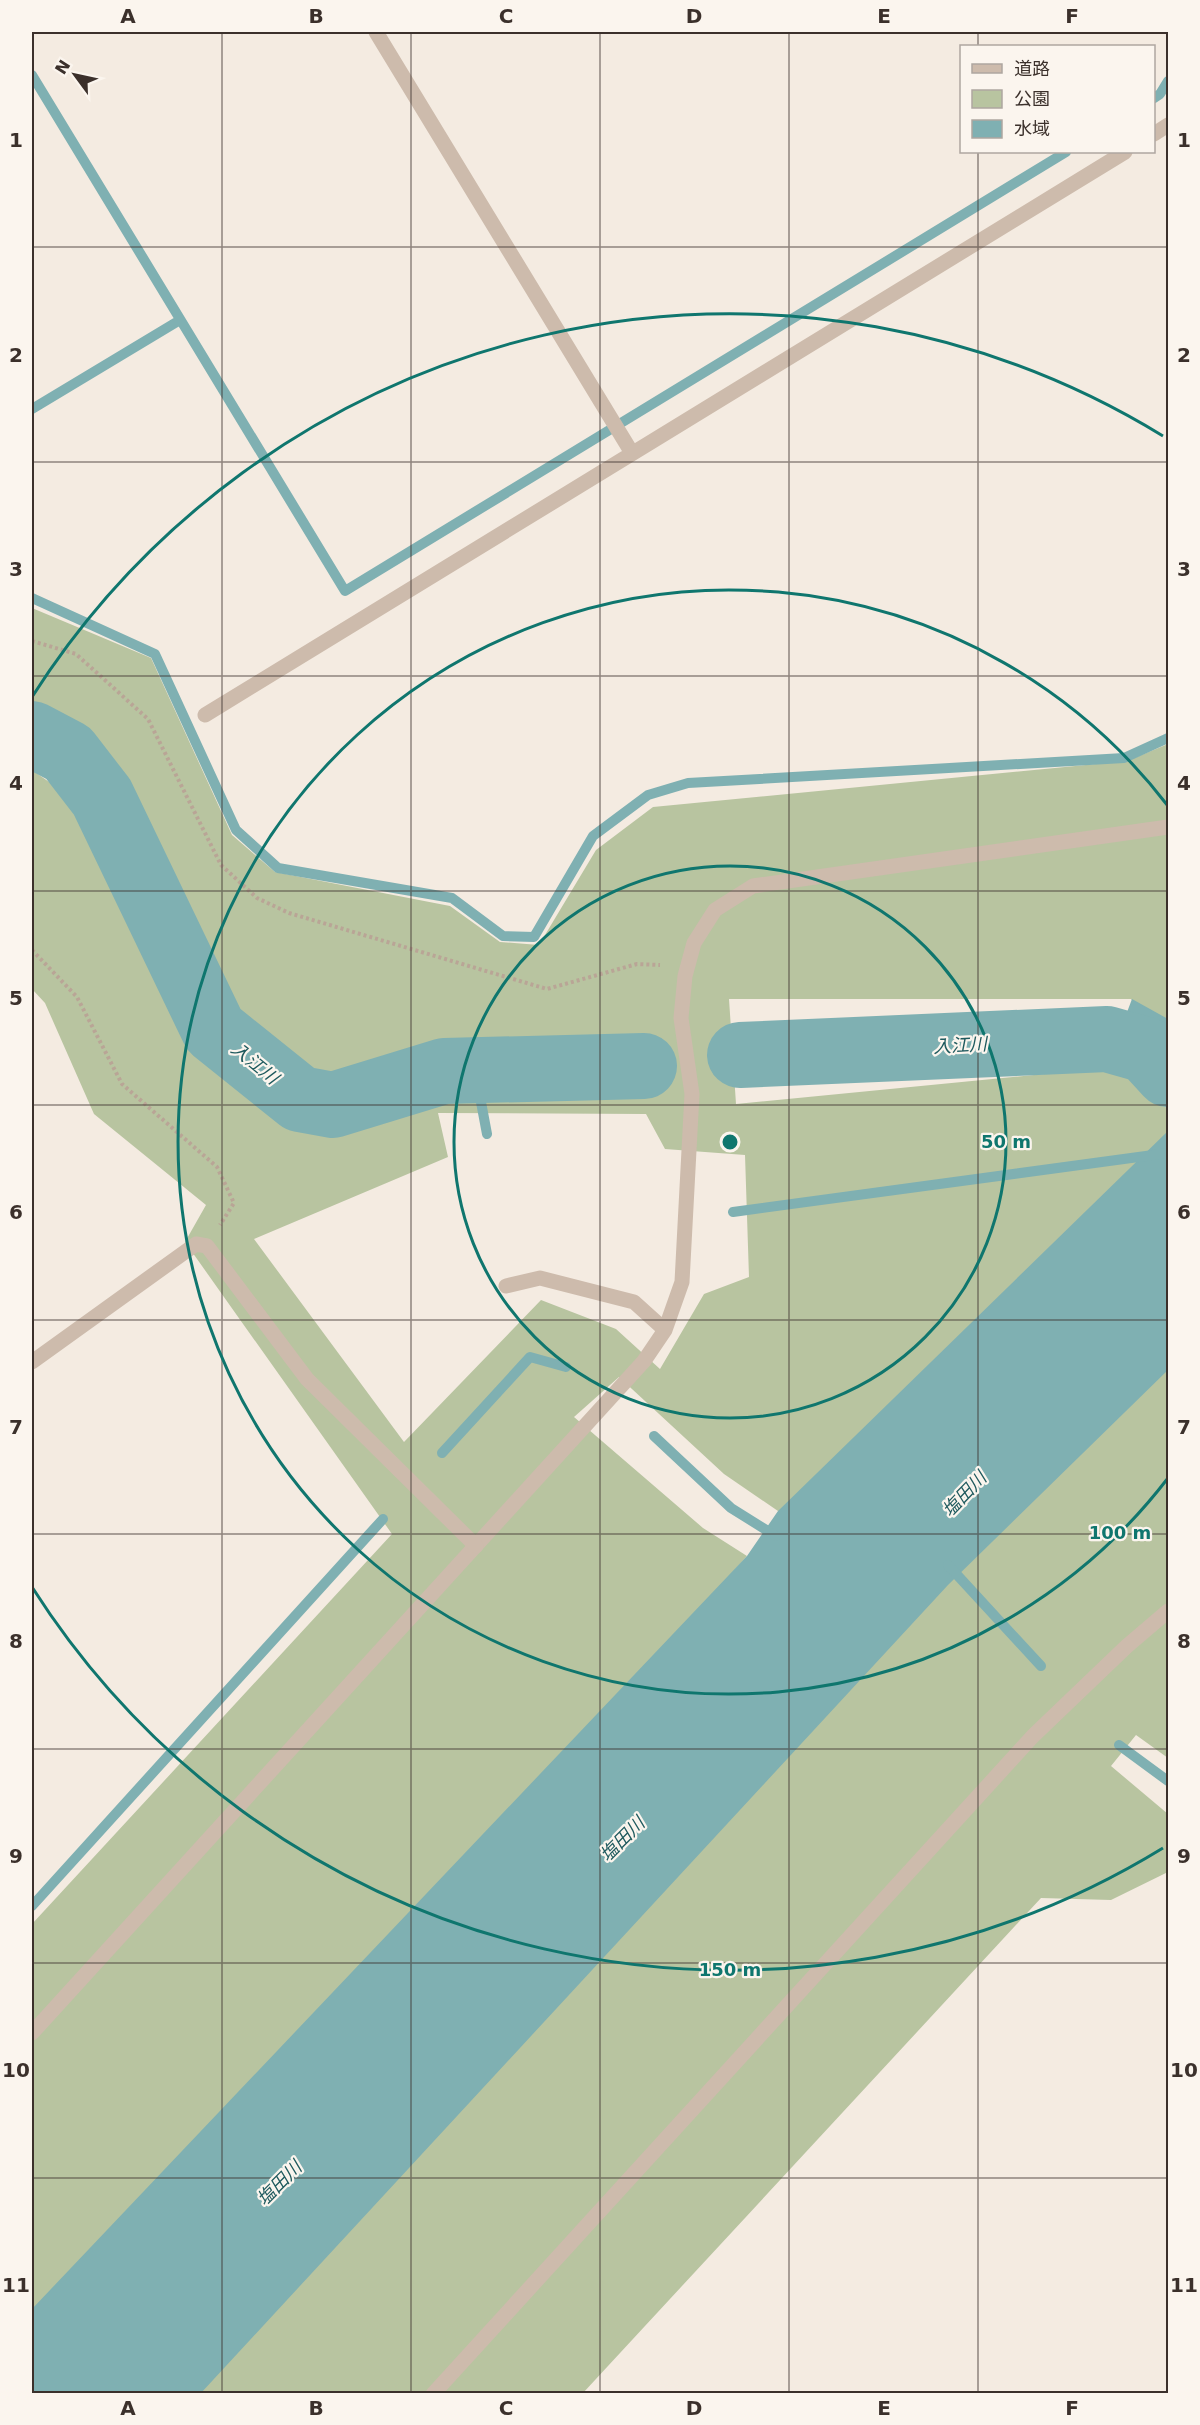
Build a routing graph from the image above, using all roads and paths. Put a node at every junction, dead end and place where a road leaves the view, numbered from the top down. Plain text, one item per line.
1 (376, 32) edge
2 (1168, 125) edge
3 (1155, 133) edge
4 (1123, 153) edge
5 (632, 453) junction
6 (32, 641) edge
7 (205, 715) dead end
8 (1168, 827) edge
9 (32, 950) edge
10 (685, 976) junction
11 (207, 1246) junction
12 (506, 1286) dead end
13 (665, 1330) junction
14 (32, 1362) edge
15 (476, 1546) junction
16 (1168, 1611) edge
17 (32, 2033) edge
18 (433, 2394) edge

1 - 5 street
2 - 3 street
4 - 5 street
5 - 7 street
6 - 10 path
8 - 10 street
9 - 11 path
10 - 13 street
11 - 14 street
11 - 15 street
12 - 13 street
13 - 15 street
15 - 17 street
16 - 18 street

